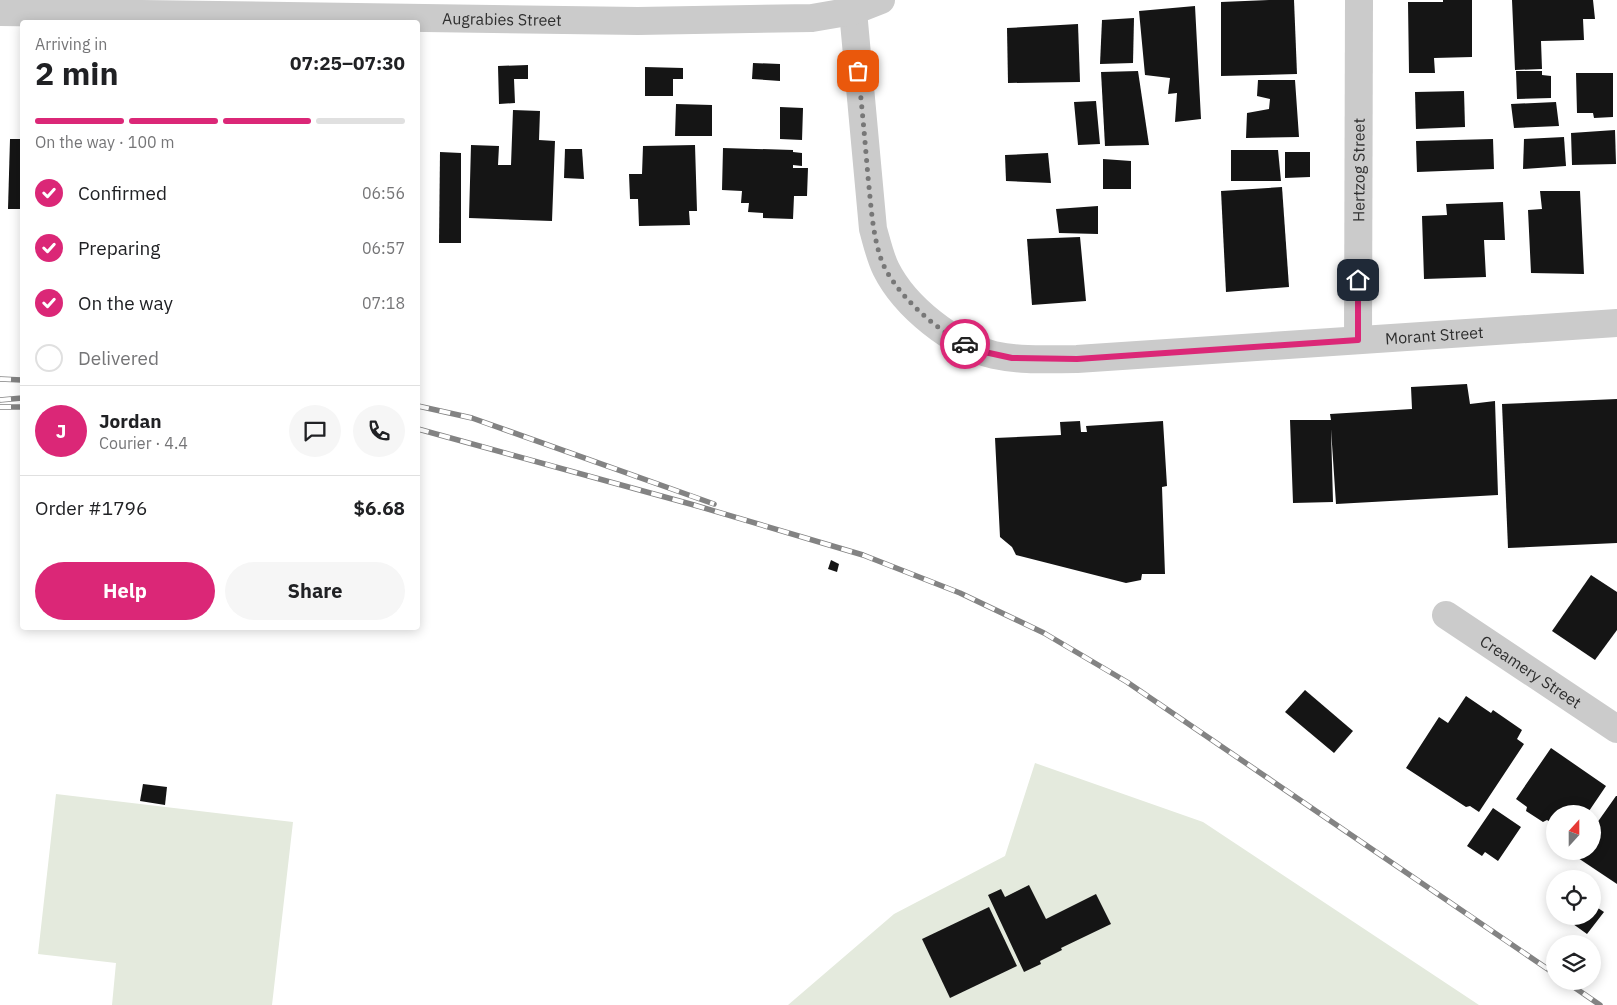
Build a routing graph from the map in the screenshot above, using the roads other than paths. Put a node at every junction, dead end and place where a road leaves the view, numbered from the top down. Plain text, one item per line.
1 (881, 0) edge
2 (1359, 0) edge
3 (805, 9) edge
4 (853, 11) junction
5 (0, 12) edge
6 (1617, 323) edge
7 (1358, 340) junction
8 (1446, 614) dead end
9 (1617, 729) edge

1 - 4 street, Augrabies Street
2 - 7 street, Hertzog Street
3 - 4 street, Augrabies Street
3 - 5 street, Augrabies Street
4 - 7 street, Morant Street
6 - 7 street, Morant Street
8 - 9 street, Creamery Street

